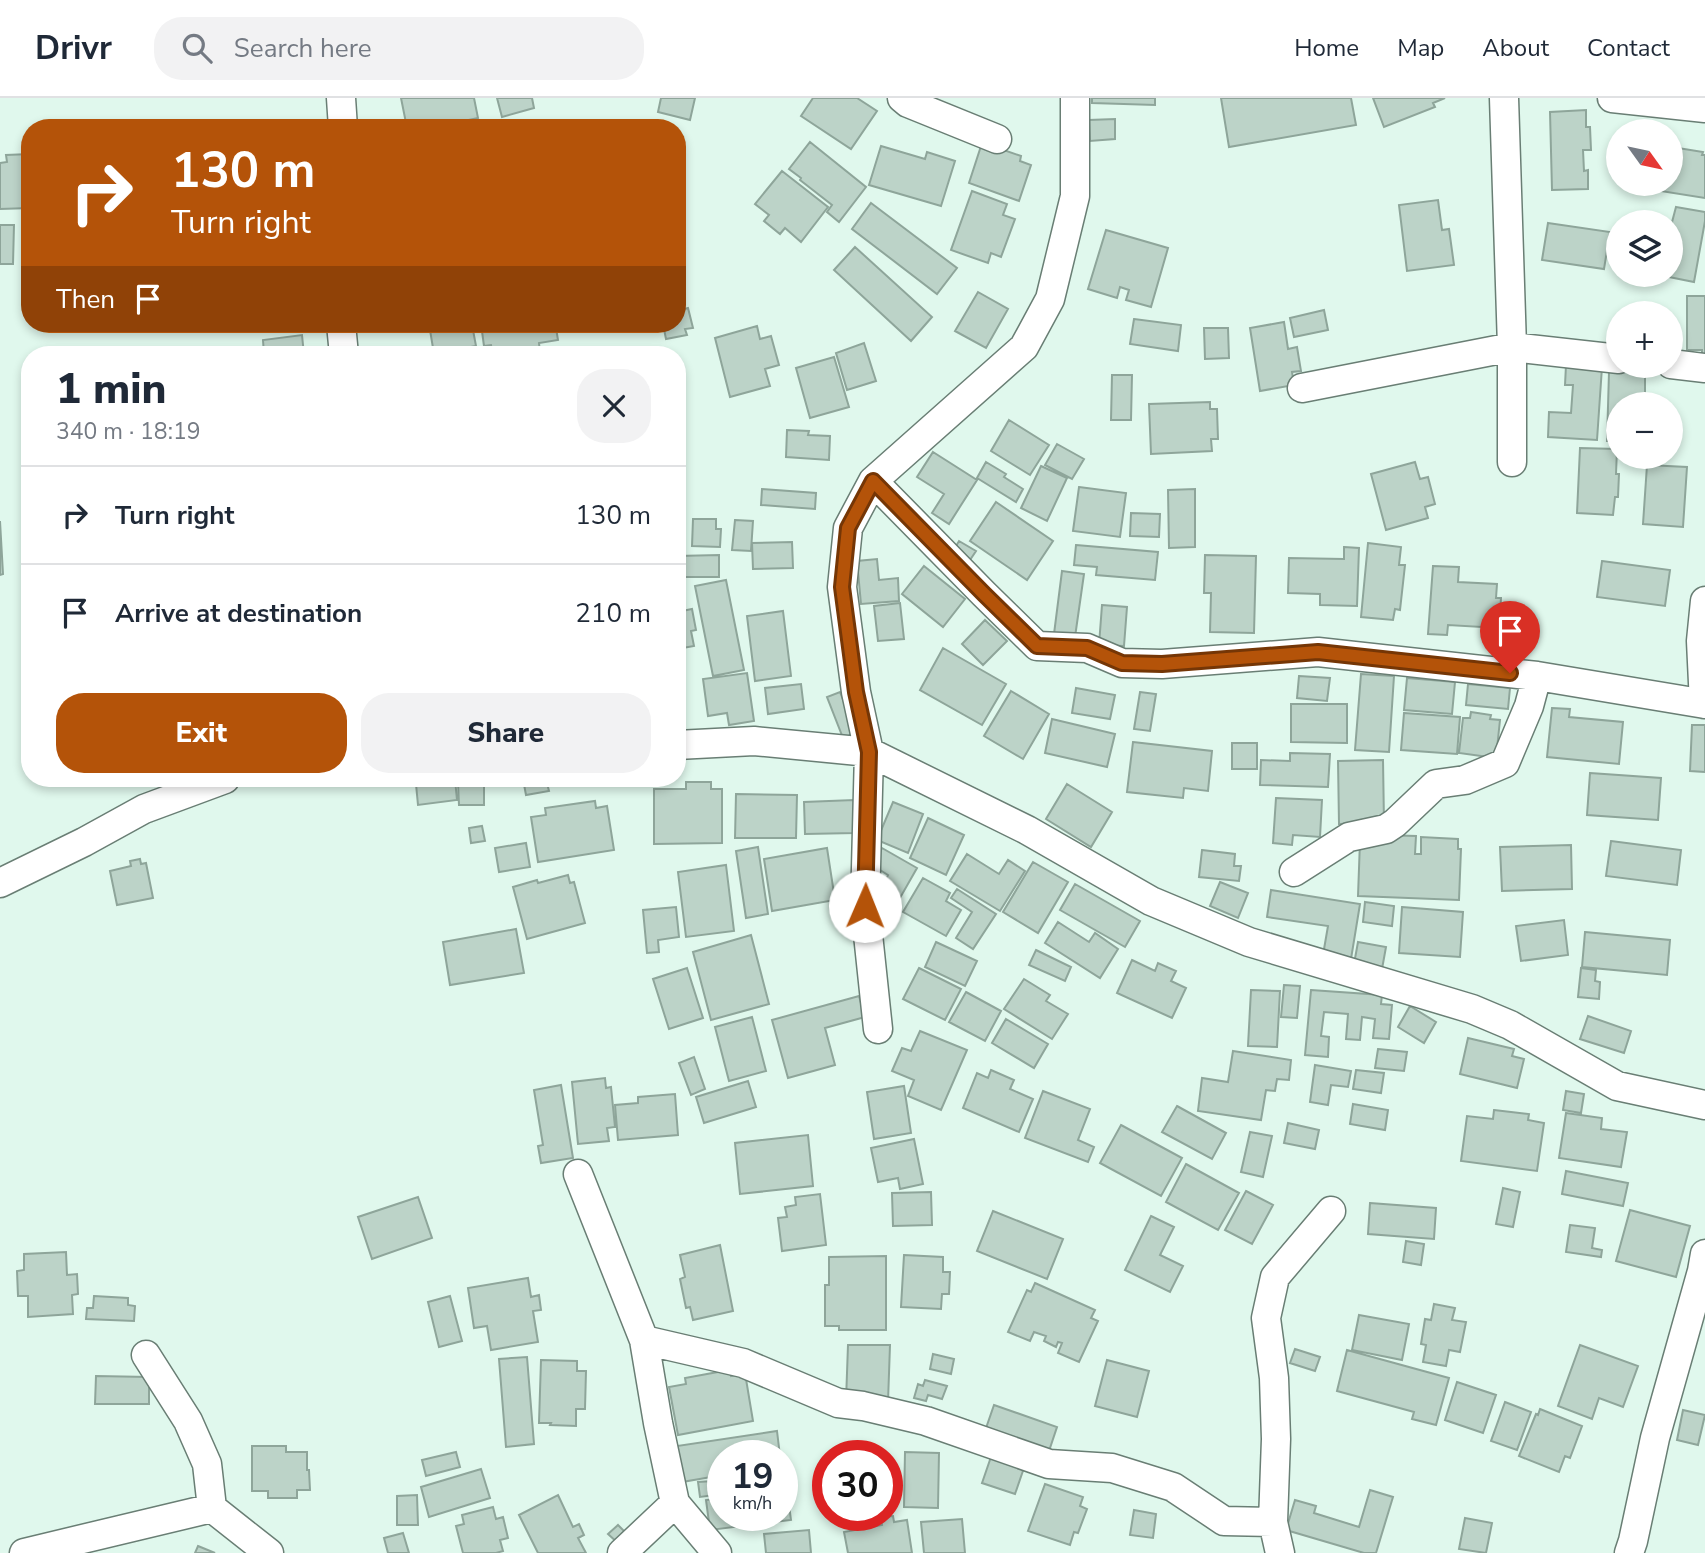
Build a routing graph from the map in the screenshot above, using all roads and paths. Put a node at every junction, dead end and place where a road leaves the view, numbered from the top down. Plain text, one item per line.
1 (341, 98) edge
2 (902, 98) edge
3 (1075, 98) edge
4 (1504, 98) edge
5 (1612, 98) edge
6 (1705, 108) edge
7 (342, 119) edge
8 (998, 139) dead end
9 (1513, 347) junction
10 (1606, 358) edge
11 (1683, 365) edge
12 (1705, 368) edge
13 (1302, 388) dead end
14 (1511, 462) dead end
15 (873, 481) junction
16 (1705, 601) edge
17 (1537, 676) junction
18 (1704, 704) edge
19 (686, 745) edge
20 (869, 752) junction
21 (204, 787) edge
22 (1294, 872) dead end
23 (0, 883) edge
24 (878, 1029) dead end
25 (1705, 1105) edge
26 (578, 1174) dead end
27 (1331, 1211) dead end
28 (1705, 1254) edge
29 (644, 1340) junction
30 (146, 1355) dead end
31 (676, 1503) junction
32 (212, 1508) junction
33 (1273, 1522) junction
34 (24, 1553) edge
35 (269, 1553) edge
36 (622, 1553) edge
37 (717, 1553) edge
38 (1280, 1553) edge
39 (1629, 1553) edge

1 - 7 street
2 - 8 street
3 - 15 street
4 - 9 street
5 - 6 street
9 - 10 street
9 - 13 street
9 - 14 street
11 - 12 street
15 - 17 street
15 - 20 street
16 - 18 street
17 - 18 street
17 - 22 street
19 - 20 street
20 - 24 street
20 - 25 street
21 - 23 street
26 - 29 street
27 - 33 street
28 - 39 street
29 - 31 street
29 - 33 street
30 - 32 street
31 - 36 street
31 - 37 street
32 - 34 street
32 - 35 street
33 - 38 street

